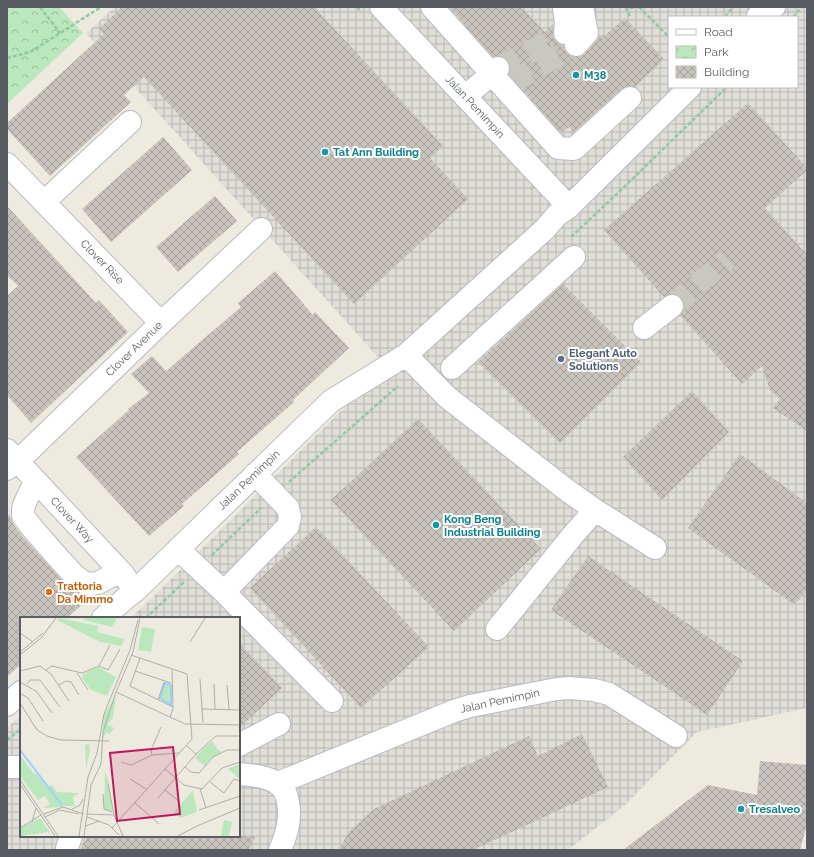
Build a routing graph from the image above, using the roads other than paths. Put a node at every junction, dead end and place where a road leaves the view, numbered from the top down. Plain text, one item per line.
1 (381, 7) edge
2 (432, 7) edge
3 (570, 7) edge
4 (582, 7) edge
5 (501, 78) junction
6 (689, 88) edge
7 (630, 98) dead end
8 (471, 103) junction
9 (130, 122) dead end
10 (7, 164) edge
11 (44, 202) junction
12 (569, 207) junction
13 (261, 228) dead end
14 (574, 257) dead end
15 (672, 306) tunnel mouth
16 (160, 323) junction
17 (644, 328) dead end
18 (406, 355) junction
19 (452, 368) dead end
20 (10, 460) edge
21 (255, 474) junction
22 (35, 481) junction
23 (595, 510) junction
24 (654, 548) dead end
25 (178, 549) junction
26 (129, 583) junction
27 (224, 592) junction
28 (104, 617) edge
29 (497, 629) dead end
30 (20, 693) edge
31 (332, 701) dead end
32 (7, 705) edge
33 (279, 724) dead end
34 (676, 736) dead end
35 (240, 744) edge
36 (7, 767) edge
37 (20, 767) edge
38 (240, 774) edge
39 (278, 783) junction
40 (71, 837) edge
41 (67, 850) edge
42 (280, 850) edge

1 - 8 street, Jalan Pemimpin
2 - 5 street
3 - 4 street
5 - 7 street
5 - 8 street
6 - 12 street, Jalan Pemimpin
8 - 12 street, Jalan Pemimpin
9 - 11 street
10 - 11 street, Clover Rise
11 - 16 street, Clover Rise
12 - 18 street, Jalan Pemimpin
13 - 16 street, Clover Avenue
14 - 19 street
15 - 17 street
16 - 20 street, Clover Avenue
18 - 21 street, Jalan Pemimpin
18 - 23 street
20 - 22 street, Clover Way
21 - 25 street, Jalan Pemimpin
21 - 27 street
22 - 26 street, Clover Way
22 - 26 street
23 - 24 street
23 - 29 street
25 - 26 street, Jalan Pemimpin
25 - 27 street
26 - 28 street, Jalan Pemimpin
27 - 31 street
30 - 32 street
33 - 35 street
34 - 39 street, Jalan Pemimpin
36 - 37 street
38 - 39 street
39 - 42 street
40 - 41 street

